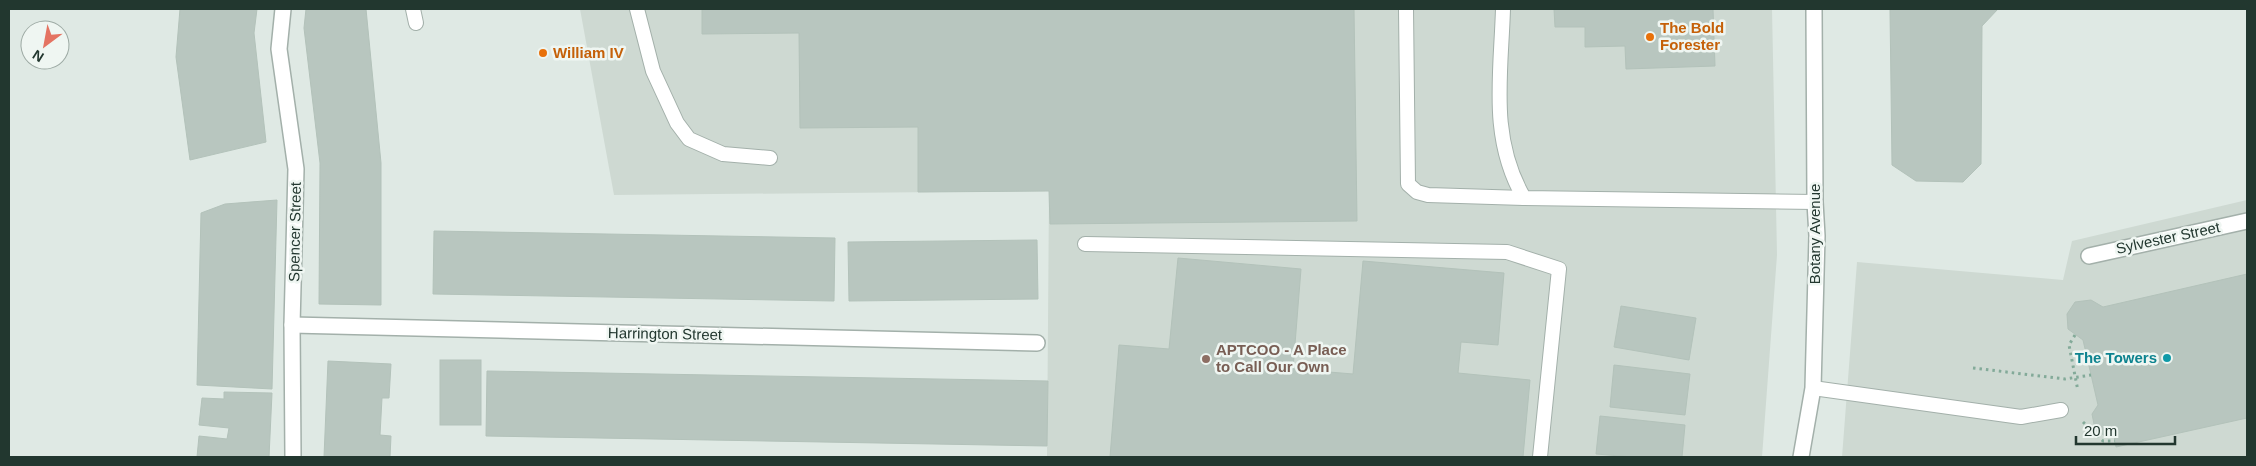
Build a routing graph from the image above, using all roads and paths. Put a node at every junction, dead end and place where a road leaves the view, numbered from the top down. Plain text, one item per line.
1 (283, 9) edge
2 (413, 9) edge
3 (637, 9) edge
4 (1406, 9) edge
5 (1503, 9) edge
6 (1814, 9) edge
7 (416, 23) dead end
8 (770, 158) dead end
9 (1524, 198) junction
10 (1815, 202) junction
11 (2247, 221) edge
12 (1085, 244) dead end
13 (2089, 256) dead end
14 (292, 324) junction
15 (2075, 334) dead end
16 (1037, 343) dead end
17 (1973, 368) dead end
18 (2091, 375) dead end
19 (2076, 378) junction
20 (1813, 388) junction
21 (2079, 400) dead end
22 (2061, 410) dead end
23 (2082, 415) dead end
24 (2115, 441) dead end
25 (293, 457) edge
26 (1540, 457) edge
27 (1801, 457) edge

1 - 14 street, Spencer Street
2 - 7 lane
3 - 8 lane
4 - 9 lane
5 - 9 lane
6 - 10 street, Botany Avenue
9 - 10 lane
10 - 20 street, Botany Avenue
11 - 13 street, Sylvester Street
12 - 26 lane
14 - 16 street, Harrington Street
14 - 25 street, Spencer Street
15 - 19 path
17 - 19 path
18 - 19 path
19 - 21 path
20 - 22 lane
20 - 27 street, Botany Avenue
23 - 24 path

